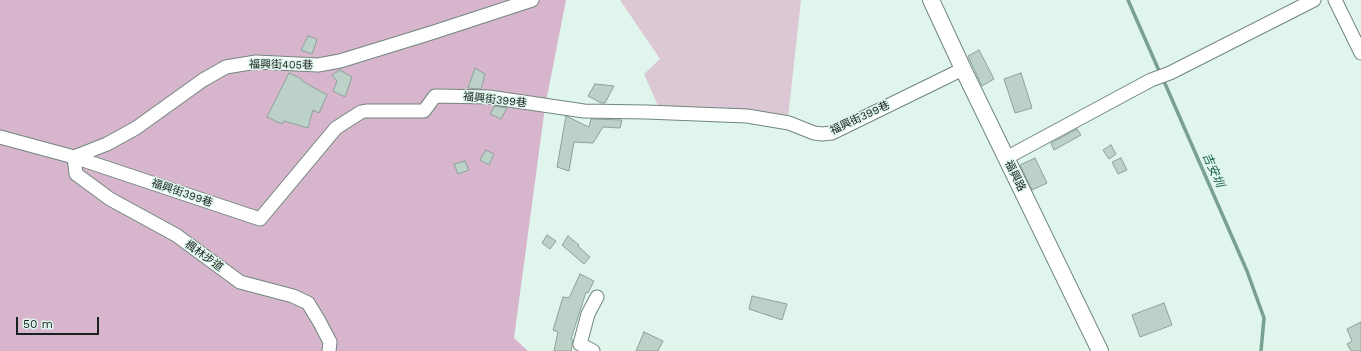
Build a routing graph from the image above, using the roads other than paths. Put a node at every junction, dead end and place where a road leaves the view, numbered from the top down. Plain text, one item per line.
1 (532, 0) edge
2 (931, 0) edge
3 (1314, 0) edge
4 (1334, 0) edge
5 (1361, 53) edge
6 (963, 69) junction
7 (0, 137) edge
8 (74, 157) junction
9 (1006, 158) junction
10 (597, 298) dead end
11 (588, 350) edge
12 (329, 351) edge
13 (1100, 351) edge

1 - 8 street, 福興街405巷
2 - 6 street, 福興路
3 - 9 street
4 - 5 street
6 - 8 street, 福興街399巷
6 - 9 street, 福興路
7 - 8 street
8 - 12 street, 楓林步道
9 - 13 street, 福興路
10 - 11 street

